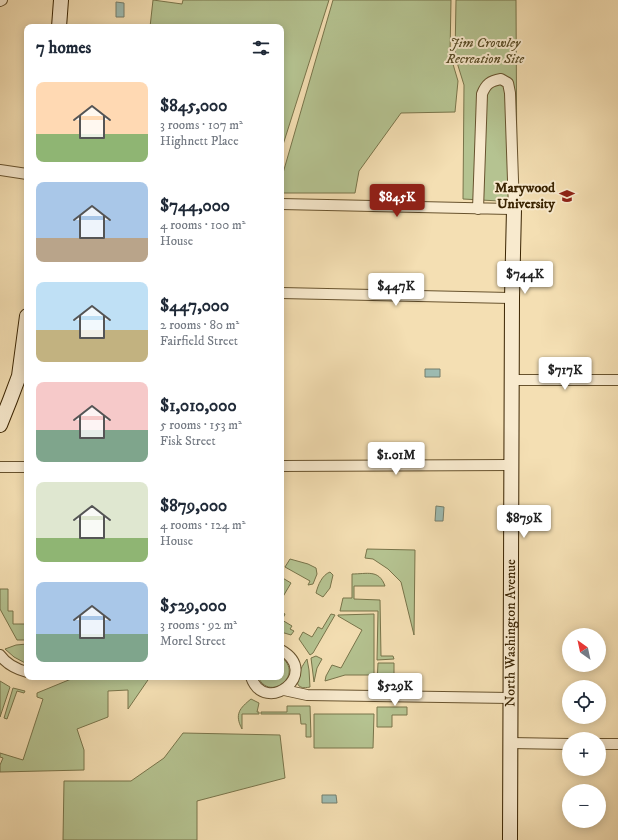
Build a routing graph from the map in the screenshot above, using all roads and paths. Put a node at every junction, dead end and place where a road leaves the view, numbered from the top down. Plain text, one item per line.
1 (61, 0) edge
2 (59, 24) edge
3 (0, 170) edge
4 (24, 174) edge
5 (284, 204) edge
6 (478, 209) junction
7 (514, 209) junction
8 (284, 293) edge
9 (512, 298) junction
10 (24, 338) edge
11 (512, 380) junction
12 (618, 380) edge
13 (0, 425) edge
14 (511, 465) junction
15 (284, 466) edge
16 (0, 467) edge
17 (24, 467) edge
18 (284, 652) edge
19 (0, 655) edge
20 (24, 671) edge
21 (253, 680) edge
22 (284, 690) junction
23 (510, 698) junction
24 (510, 743) junction
25 (562, 744) edge
26 (606, 744) edge
27 (618, 744) edge
28 (510, 840) edge

1 - 2 street
3 - 4 street
5 - 6 street
6 - 7 street
6 - 7 street
7 - 9 street, North Washington Avenue
8 - 9 street
9 - 11 street, North Washington Avenue
10 - 13 street
11 - 12 street
11 - 14 street, North Washington Avenue
14 - 15 street
14 - 23 street, North Washington Avenue
16 - 17 street
18 - 22 street
19 - 20 street
21 - 22 street
22 - 23 street
23 - 24 street, North Washington Avenue
24 - 25 street
24 - 28 street, North Washington Avenue
26 - 27 street

